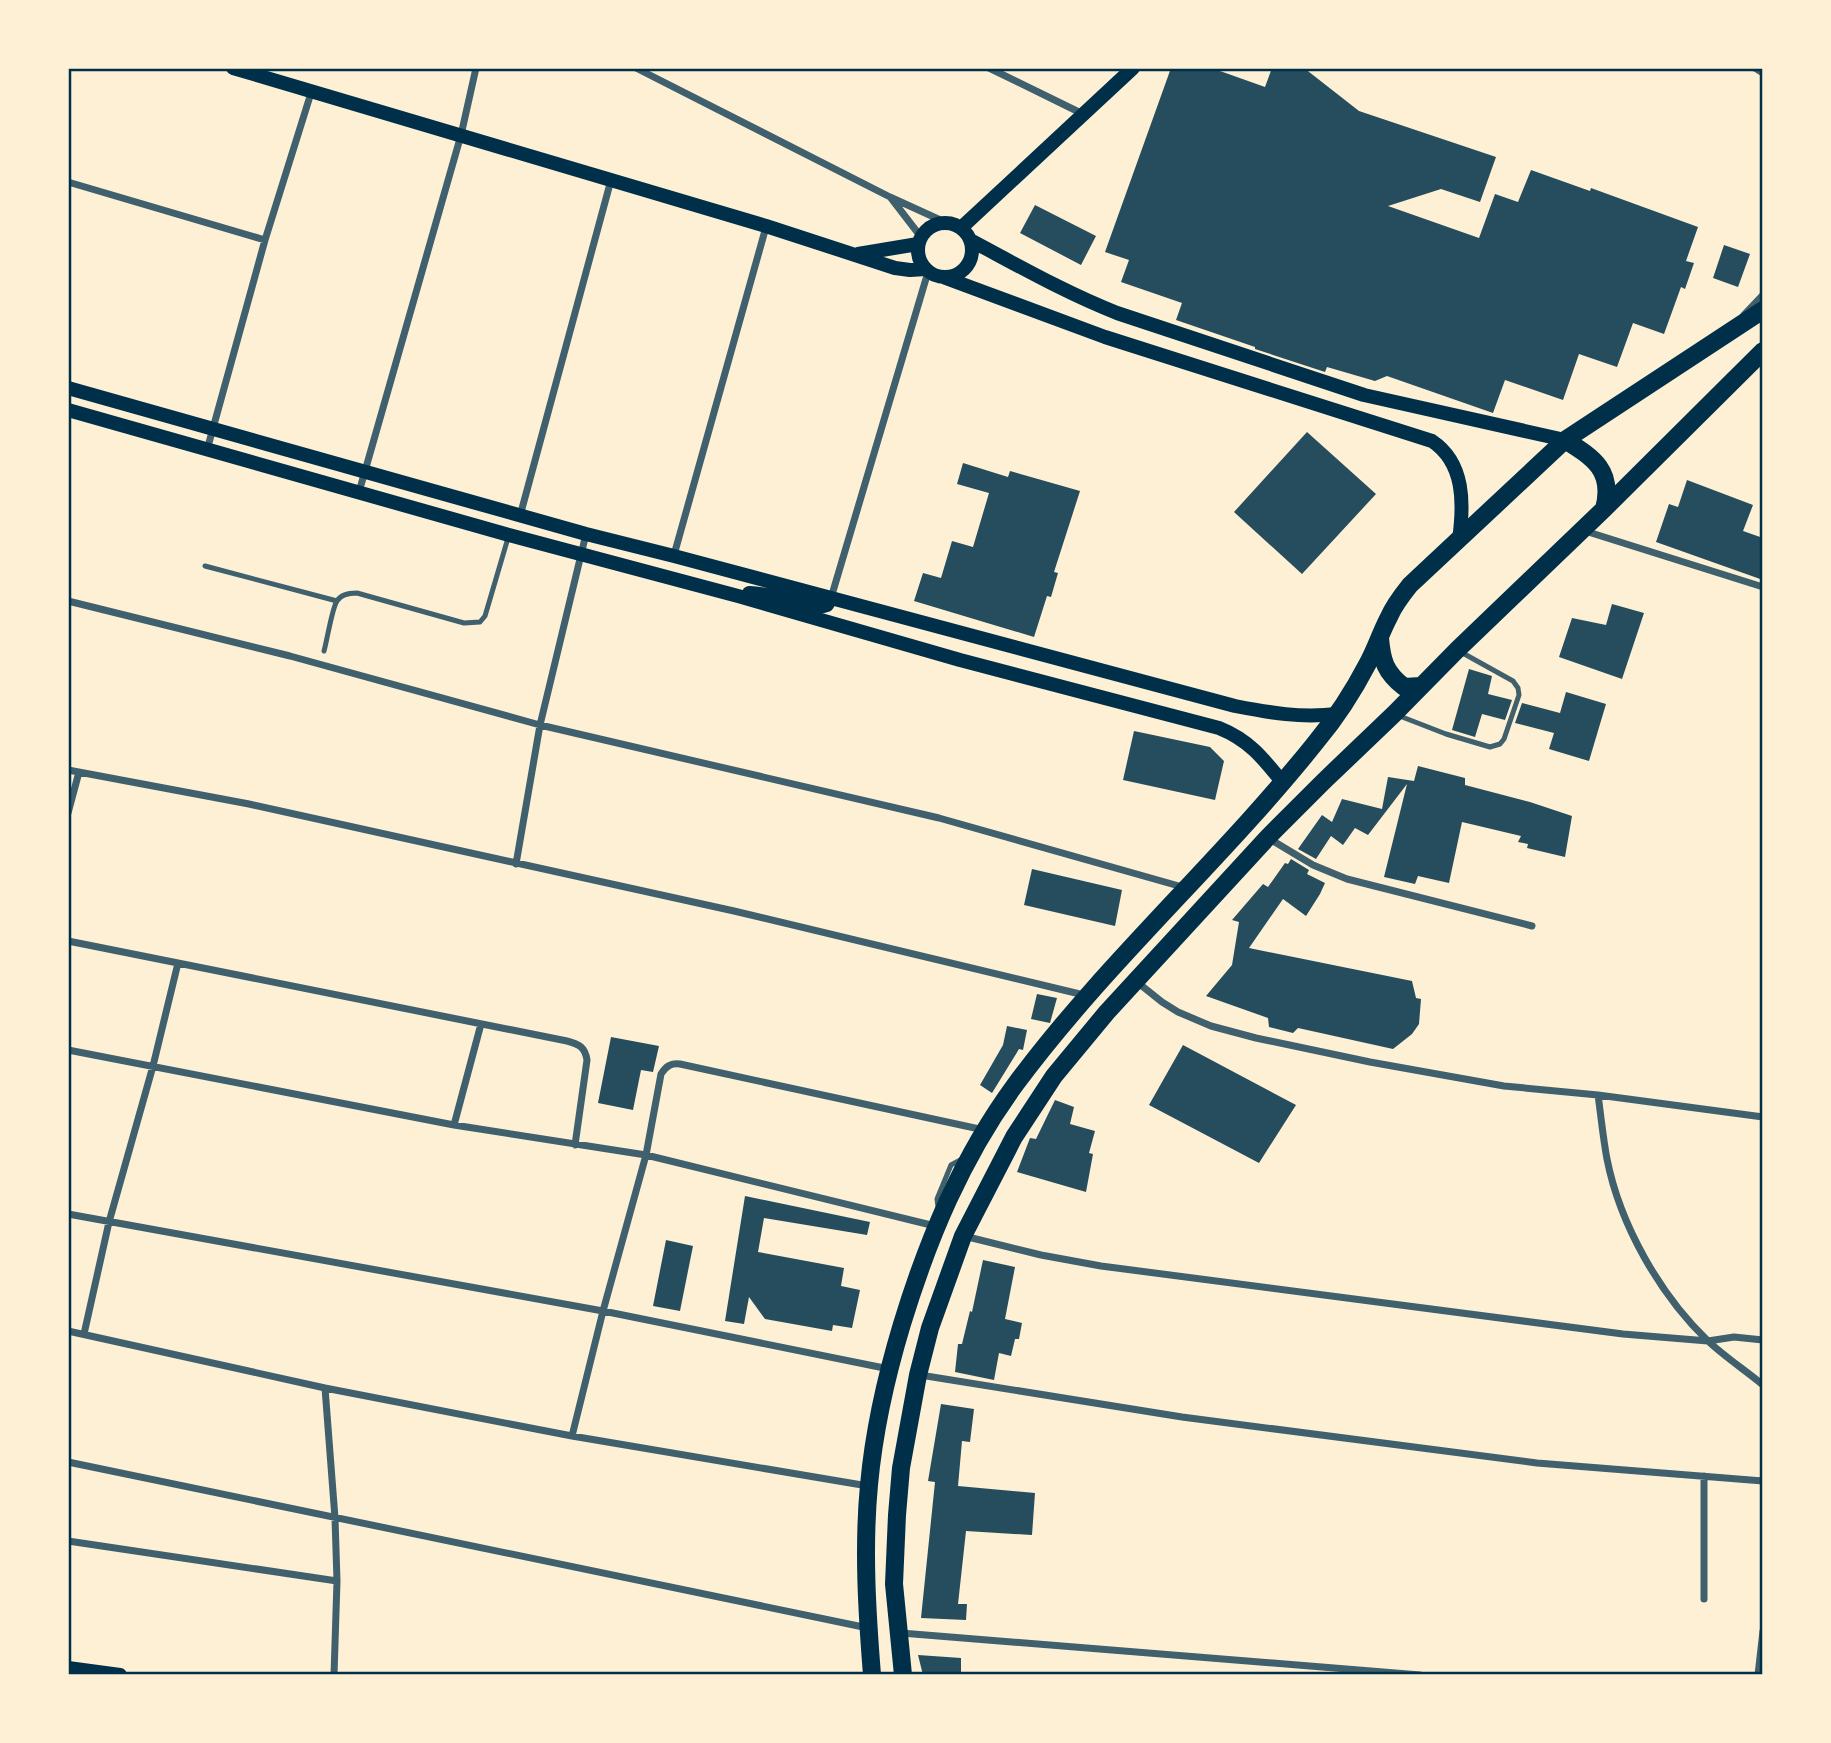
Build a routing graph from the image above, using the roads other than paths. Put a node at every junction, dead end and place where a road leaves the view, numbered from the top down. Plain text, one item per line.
1 (233, 68) edge
2 (476, 68) edge
3 (636, 68) edge
4 (989, 68) edge
5 (1133, 68) edge
6 (1755, 68) edge
7 (1763, 73) edge
8 (311, 93) junction
9 (1084, 115) junction
10 (461, 135) junction
11 (611, 180) junction
12 (68, 182) edge
13 (890, 197) junction
14 (947, 223) junction
15 (766, 226) junction
16 (961, 228) junction
17 (265, 240) junction
18 (970, 240) junction
19 (919, 241) junction
20 (857, 254) junction
21 (927, 271) junction
22 (943, 277) junction
23 (1763, 295) edge
24 (1763, 310) edge
25 (1726, 333) junction
26 (1763, 351) edge
27 (68, 388) edge
28 (1281, 392) junction
29 (1364, 395) junction
30 (68, 410) edge
31 (212, 428) junction
32 (1565, 440) junction
33 (207, 450) junction
34 (364, 471) junction
35 (359, 492) junction
36 (1604, 509) junction
37 (520, 516) junction
38 (1581, 530) junction
39 (586, 534) junction
40 (509, 535) junction
41 (1460, 540) junction
42 (581, 554) junction
43 (674, 556) junction
44 (205, 566) dead end
45 (1763, 587) edge
46 (738, 596) junction
47 (831, 598) junction
48 (68, 601) edge
49 (337, 601) junction
50 (1380, 638) junction
51 (1457, 650) junction
52 (324, 651) dead end
53 (1421, 686) junction
54 (1206, 698) junction
55 (1337, 714) junction
56 (1394, 714) junction
57 (1199, 723) junction
58 (540, 725) junction
59 (68, 770) edge
60 (79, 772) junction
61 (1283, 783) junction
62 (68, 813) edge
63 (1268, 837) junction
64 (516, 864) junction
65 (1186, 888) junction
66 (1532, 926) dead end
67 (68, 941) edge
68 (178, 963) junction
69 (1135, 981) junction
70 (1088, 996) junction
71 (481, 1024) junction
72 (68, 1050) edge
73 (153, 1066) junction
74 (1598, 1095) junction
75 (1763, 1117) edge
76 (454, 1125) junction
77 (985, 1130) junction
78 (575, 1145) junction
79 (646, 1155) junction
80 (68, 1214) edge
81 (109, 1222) junction
82 (938, 1222) junction
83 (964, 1236) junction
84 (603, 1311) junction
85 (68, 1331) edge
86 (84, 1334) junction
87 (1763, 1340) edge
88 (1708, 1341) junction
89 (889, 1369) junction
90 (918, 1375) junction
91 (1763, 1385) edge
92 (325, 1388) junction
93 (572, 1436) junction
94 (68, 1462) edge
95 (1703, 1476) junction
96 (1763, 1481) edge
97 (869, 1486) junction
98 (335, 1518) junction
99 (68, 1541) edge
100 (337, 1581) junction
101 (1704, 1599) dead end
102 (868, 1628) junction
103 (1763, 1631) edge
104 (898, 1633) junction
105 (68, 1668) edge
106 (120, 1675) edge
107 (334, 1675) edge
108 (872, 1675) edge
109 (903, 1675) edge
110 (1420, 1675) edge
111 (1758, 1675) edge

1 - 8 main road
2 - 10 street
3 - 13 street
4 - 9 street
5 - 9 main road
6 - 7 street
8 - 10 main road
8 - 17 street
9 - 16 main road
10 - 11 main road
10 - 34 street
11 - 15 main road
11 - 37 street
12 - 17 street
13 - 14 street
13 - 19 street
14 - 16 main road
14 - 19 main road
15 - 20 main road
15 - 43 street
16 - 18 main road
17 - 31 street
18 - 22 main road
18 - 29 main road
19 - 20 main road
19 - 21 main road
20 - 21 main road
21 - 22 main road
21 - 47 street
22 - 28 main road
23 - 25 street
24 - 25 main road
25 - 32 main road
26 - 36 main road
27 - 31 main road
28 - 29 main road
28 - 41 main road
29 - 32 main road
30 - 33 main road
31 - 33 street
31 - 34 main road
32 - 36 main road
32 - 41 main road
33 - 35 main road
34 - 35 street
34 - 37 main road
35 - 40 main road
36 - 38 main road
37 - 39 main road
38 - 45 street
38 - 51 main road
39 - 42 street
39 - 43 main road
40 - 42 main road
40 - 49 lane
41 - 50 main road
42 - 46 main road
42 - 58 street
43 - 47 main road
44 - 49 lane
46 - 47 main road
46 - 57 main road
47 - 54 main road
48 - 58 street
49 - 52 lane
50 - 53 main road
50 - 55 main road
51 - 53 main road
51 - 56 lane
53 - 56 main road
54 - 55 main road
54 - 57 main road
55 - 61 main road
56 - 63 main road
57 - 61 main road
58 - 64 street
58 - 65 street
59 - 60 street
60 - 62 street
60 - 64 street
61 - 65 main road
63 - 66 street
63 - 69 main road
64 - 70 street
65 - 70 main road
67 - 68 street
68 - 71 street
68 - 73 street
69 - 74 street
69 - 83 main road
70 - 77 main road
71 - 76 street
71 - 78 street
72 - 73 street
73 - 76 street
73 - 81 street
74 - 75 street
74 - 88 street
76 - 78 street
77 - 79 street
77 - 82 main road
78 - 79 street
79 - 82 street
79 - 84 street
80 - 81 street
81 - 84 street
81 - 86 street
82 - 89 main road
83 - 88 street
83 - 90 main road
84 - 89 street
84 - 93 street
85 - 86 street
86 - 92 street
87 - 88 street
88 - 91 street
89 - 97 main road
90 - 95 street
90 - 104 main road
92 - 93 street
92 - 98 street
93 - 97 street
94 - 98 street
95 - 96 street
95 - 101 street
97 - 102 main road
98 - 100 street
98 - 102 street
99 - 100 street
100 - 107 street
102 - 108 main road
103 - 111 street
104 - 109 main road
104 - 110 street
105 - 106 main road

